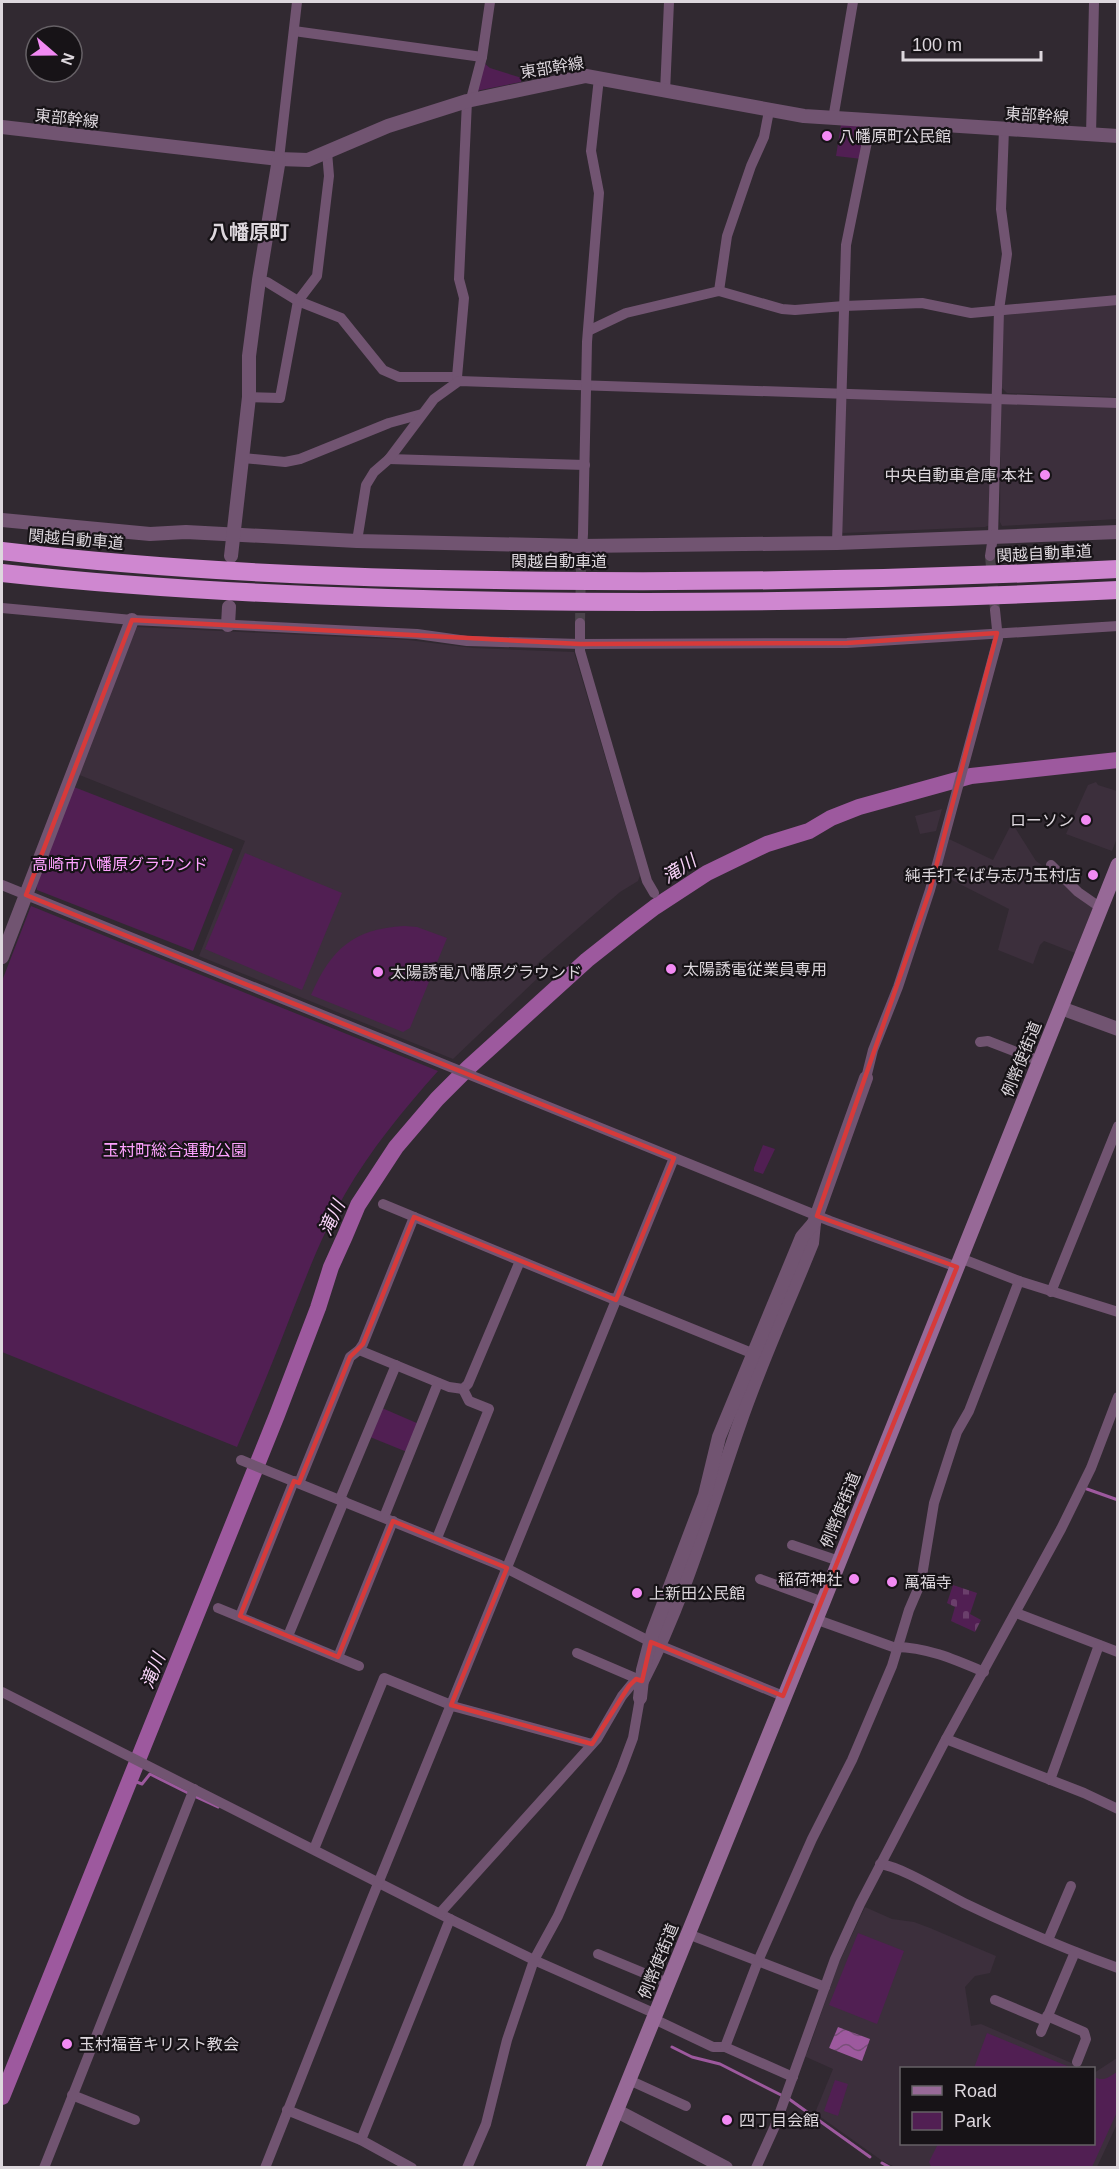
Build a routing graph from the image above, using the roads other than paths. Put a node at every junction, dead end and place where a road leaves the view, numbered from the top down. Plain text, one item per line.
1 (297, 2) edge
2 (490, 2) edge
3 (669, 2) edge
4 (853, 2) edge
5 (1094, 2) edge
6 (294, 31) junction
7 (482, 57) junction
8 (599, 78) junction
9 (665, 92) junction
10 (469, 100) junction
11 (769, 111) junction
12 (833, 119) junction
13 (872, 122) junction
14 (2, 127) edge
15 (1004, 129) junction
16 (1091, 135) junction
17 (1118, 136) edge
18 (327, 152) junction
19 (279, 159) junction
20 (259, 280) junction
21 (719, 291) junction
22 (1118, 300) edge
23 (298, 301) junction
24 (844, 306) junction
25 (999, 310) junction
26 (588, 331) junction
27 (458, 379) junction
28 (586, 386) junction
29 (842, 394) junction
30 (249, 397) junction
31 (998, 398) junction
32 (1118, 403) edge
33 (422, 414) junction
34 (243, 458) junction
35 (389, 459) junction
36 (585, 465) junction
37 (2, 520) edge
38 (1118, 532) edge
39 (233, 535) junction
40 (993, 537) junction
41 (357, 541) junction
42 (837, 543) junction
43 (581, 546) junction
44 (2, 551) edge
45 (231, 556) dead end
46 (990, 556) tunnel mouth
47 (581, 565) tunnel mouth
48 (1118, 569) edge
49 (2, 573) edge
50 (1118, 590) edge
51 (229, 607) dead end
52 (2, 608) edge
53 (995, 610) tunnel mouth
54 (132, 620) junction
55 (580, 622) tunnel mouth
56 (228, 626) junction
57 (1118, 626) edge
58 (997, 633) junction
59 (580, 644) junction
60 (1051, 865) dead end
61 (1118, 865) edge
62 (2, 885) edge
63 (654, 893) dead end
64 (26, 895) junction
65 (1101, 908) junction
66 (2, 957) edge
67 (1061, 1008) junction
68 (1118, 1029) edge
69 (980, 1042) dead end
70 (1040, 1061) junction
71 (866, 1078) joint
72 (1118, 1126) edge
73 (674, 1158) junction
74 (383, 1204) dead end
75 (414, 1217) junction
76 (815, 1219) junction
77 (520, 1261) junction
78 (959, 1263) junction
79 (1019, 1281) junction
80 (1051, 1292) junction
81 (616, 1299) junction
82 (1118, 1312) edge
83 (359, 1350) junction
84 (759, 1356) junction
85 (396, 1365) junction
86 (438, 1383) junction
87 (463, 1389) junction
88 (1118, 1397) edge
89 (243, 1461) dead end
90 (296, 1482) junction
91 (342, 1500) junction
92 (389, 1519) junction
93 (436, 1538) junction
94 (792, 1545) dead end
95 (839, 1561) junction
96 (507, 1568) junction
97 (760, 1580) dead end
98 (823, 1602) junction
99 (218, 1608) dead end
100 (1016, 1613) junction
101 (240, 1616) junction
102 (815, 1619) junction
103 (288, 1636) junction
104 (655, 1644) junction
105 (1099, 1645) junction
106 (899, 1646) junction
107 (1118, 1652) edge
108 (577, 1653) dead end
109 (338, 1657) junction
110 (359, 1666) dead end
111 (984, 1672) junction
112 (639, 1680) junction
113 (2, 1692) edge
114 (783, 1696) junction
115 (640, 1698) joint
116 (452, 1705) junction
117 (946, 1739) junction
118 (592, 1744) junction
119 (1050, 1780) junction
120 (194, 1789) junction
121 (1118, 1809) edge
122 (314, 1849) junction
123 (880, 1864) junction
124 (379, 1882) junction
125 (1071, 1886) dead end
126 (445, 1916) junction
127 (688, 1934) junction
128 (1048, 1940) junction
129 (1075, 1952) junction
130 (598, 1954) dead end
131 (534, 1960) junction
132 (758, 1961) junction
133 (1118, 1968) edge
134 (668, 1983) junction
135 (825, 1988) junction
136 (995, 2000) dead end
137 (655, 2016) junction
138 (1044, 2023) junction
139 (725, 2047) junction
140 (1077, 2062) dead end
141 (793, 2077) junction
142 (629, 2080) junction
143 (72, 2095) junction
144 (686, 2106) dead end
145 (287, 2110) junction
146 (617, 2111) junction
147 (135, 2120) dead end
148 (361, 2140) junction
149 (44, 2168) edge
150 (265, 2168) edge
151 (412, 2168) edge
152 (467, 2168) edge
153 (593, 2168) edge
154 (726, 2168) edge
155 (756, 2168) edge

1 - 6 street
2 - 7 street
3 - 9 street
4 - 12 street
5 - 16 street
6 - 7 street
6 - 19 street
7 - 10 street
8 - 9 street, 東部幹線
8 - 10 street, 東部幹線
8 - 26 street
9 - 11 street, 東部幹線
10 - 18 street, 東部幹線
10 - 27 street
11 - 12 street, 東部幹線
11 - 21 street
12 - 13 street, 東部幹線
13 - 15 street, 東部幹線
13 - 24 street
14 - 19 street, 東部幹線
15 - 16 street, 東部幹線
15 - 25 street
16 - 17 street, 東部幹線
18 - 19 street, 東部幹線
18 - 23 street
19 - 20 street
20 - 23 street
20 - 30 street
21 - 24 street
21 - 26 street
22 - 25 street
23 - 27 street
23 - 30 street
24 - 25 street
24 - 29 street
25 - 31 street
26 - 28 street
27 - 28 street
27 - 33 street
28 - 29 street
28 - 36 street
29 - 31 street
29 - 42 street
30 - 34 street
31 - 32 street
31 - 40 street
33 - 34 street
33 - 35 street
34 - 39 street
35 - 36 street
35 - 41 street
36 - 43 street
37 - 39 street
38 - 40 street
39 - 41 street
39 - 45 street
40 - 42 street
40 - 46 street
41 - 43 street
42 - 43 street
43 - 47 street
44 - 48 highway, 関越自動車道
49 - 50 highway
51 - 56 street
52 - 54 street
53 - 58 street
54 - 56 street
54 - 64 street
55 - 59 street
56 - 59 street
57 - 58 street
58 - 59 street
58 - 71 street
59 - 63 street
60 - 65 street
61 - 65 main road, 例幣使街道
62 - 64 street
64 - 66 street
64 - 73 street
65 - 67 main road, 例幣使街道
67 - 68 street
67 - 70 main road, 例幣使街道
69 - 70 street
70 - 78 main road, 例幣使街道
71 - 76 street
72 - 80 street
73 - 76 street
73 - 81 street
74 - 75 street
75 - 77 street
75 - 83 street
76 - 78 street
76 - 84 street
77 - 81 street
77 - 87 street
78 - 79 street
78 - 95 main road, 例幣使街道
79 - 80 street
79 - 106 street
80 - 82 street
81 - 84 street
81 - 96 street
83 - 85 street
83 - 90 street
84 - 104 street
85 - 86 street
85 - 91 street
86 - 87 street
86 - 92 street
87 - 93 street
88 - 100 street
89 - 90 street
90 - 91 street
90 - 101 street
91 - 92 street
91 - 103 street
92 - 93 street
92 - 109 street
93 - 96 street
94 - 95 street
95 - 98 main road, 例幣使街道
96 - 104 street
96 - 116 street
97 - 98 street
98 - 102 main road, 例幣使街道
99 - 101 street
100 - 105 street
100 - 111 street
101 - 103 street
102 - 106 street
102 - 114 main road, 例幣使街道
103 - 109 street
104 - 112 street
104 - 114 street
105 - 107 street
105 - 119 street
106 - 111 street
106 - 132 street
108 - 112 street
109 - 110 street
111 - 117 street
112 - 115 street
112 - 118 street
113 - 120 street
114 - 127 main road, 例幣使街道
115 - 131 street
116 - 118 street
116 - 122 street
116 - 124 street
117 - 119 street
117 - 123 street
118 - 126 street
119 - 121 street
120 - 122 street
120 - 143 street
122 - 124 street
123 - 128 street
123 - 135 street
124 - 126 street
124 - 145 street
125 - 128 street
126 - 131 street
126 - 148 street
127 - 132 street
127 - 134 main road, 例幣使街道
128 - 129 street
129 - 133 street
129 - 138 street
130 - 134 street
131 - 137 street
131 - 152 street
132 - 135 street
132 - 139 street
134 - 137 main road, 例幣使街道
135 - 141 street
136 - 138 street
137 - 139 street
137 - 142 main road, 例幣使街道
138 - 140 street
139 - 141 street
141 - 155 street
142 - 144 street
142 - 146 main road, 例幣使街道
143 - 147 street
143 - 149 street
145 - 148 street
145 - 150 street
146 - 153 main road, 例幣使街道
146 - 154 street
148 - 151 street

